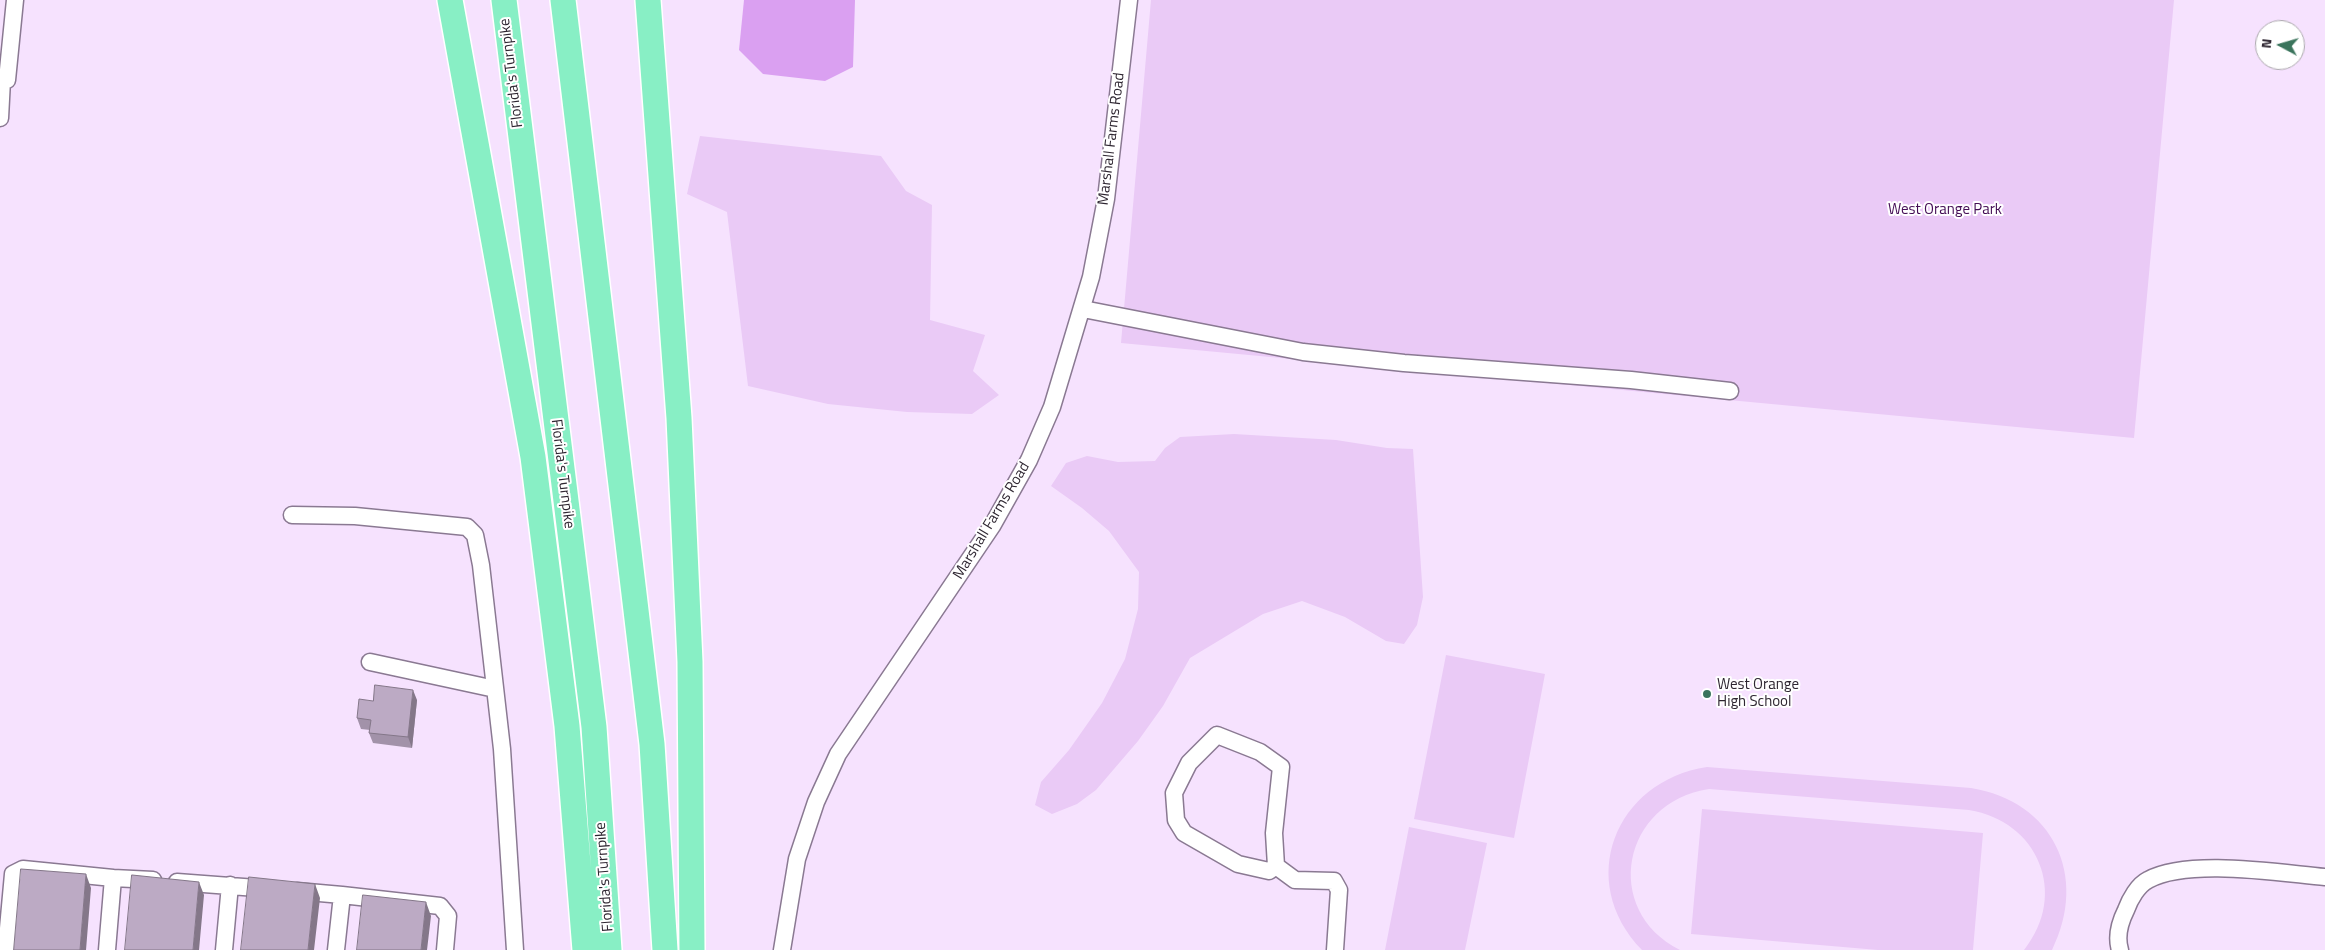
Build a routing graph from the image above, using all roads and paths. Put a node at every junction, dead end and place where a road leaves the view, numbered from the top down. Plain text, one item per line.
1 (15, 0) edge
2 (450, 0) edge
3 (504, 0) edge
4 (563, 0) edge
5 (648, 0) edge
6 (657, 0) edge
7 (1129, 0) edge
8 (1, 80) edge
9 (0, 118) edge
10 (659, 173) junction
11 (1083, 309) junction
12 (1730, 391) dead end
13 (292, 515) dead end
14 (370, 662) dead end
15 (495, 689) junction
16 (1276, 866) junction
17 (2325, 877) edge
18 (113, 878) junction
19 (230, 885) junction
20 (342, 896) junction
21 (6, 950) edge
22 (107, 950) edge
23 (224, 950) edge
24 (336, 950) edge
25 (446, 950) edge
26 (515, 950) edge
27 (585, 950) edge
28 (610, 950) edge
29 (665, 950) edge
30 (692, 950) edge
31 (782, 950) edge
32 (1335, 950) edge
33 (2120, 950) edge

1 - 8 street
2 - 27 highway
3 - 28 highway, Florida's Turnpike
4 - 29 highway
5 - 10 highway
6 - 10 highway
7 - 11 street, Marshall Farms Road
8 - 9 street
10 - 30 highway
11 - 12 street
11 - 31 street, Marshall Farms Road
13 - 15 street
14 - 15 street
15 - 26 street
16 - 16 street
16 - 32 street
17 - 33 street
18 - 19 street
18 - 21 street
18 - 22 street
19 - 20 street
19 - 23 street
20 - 24 street
20 - 25 street

